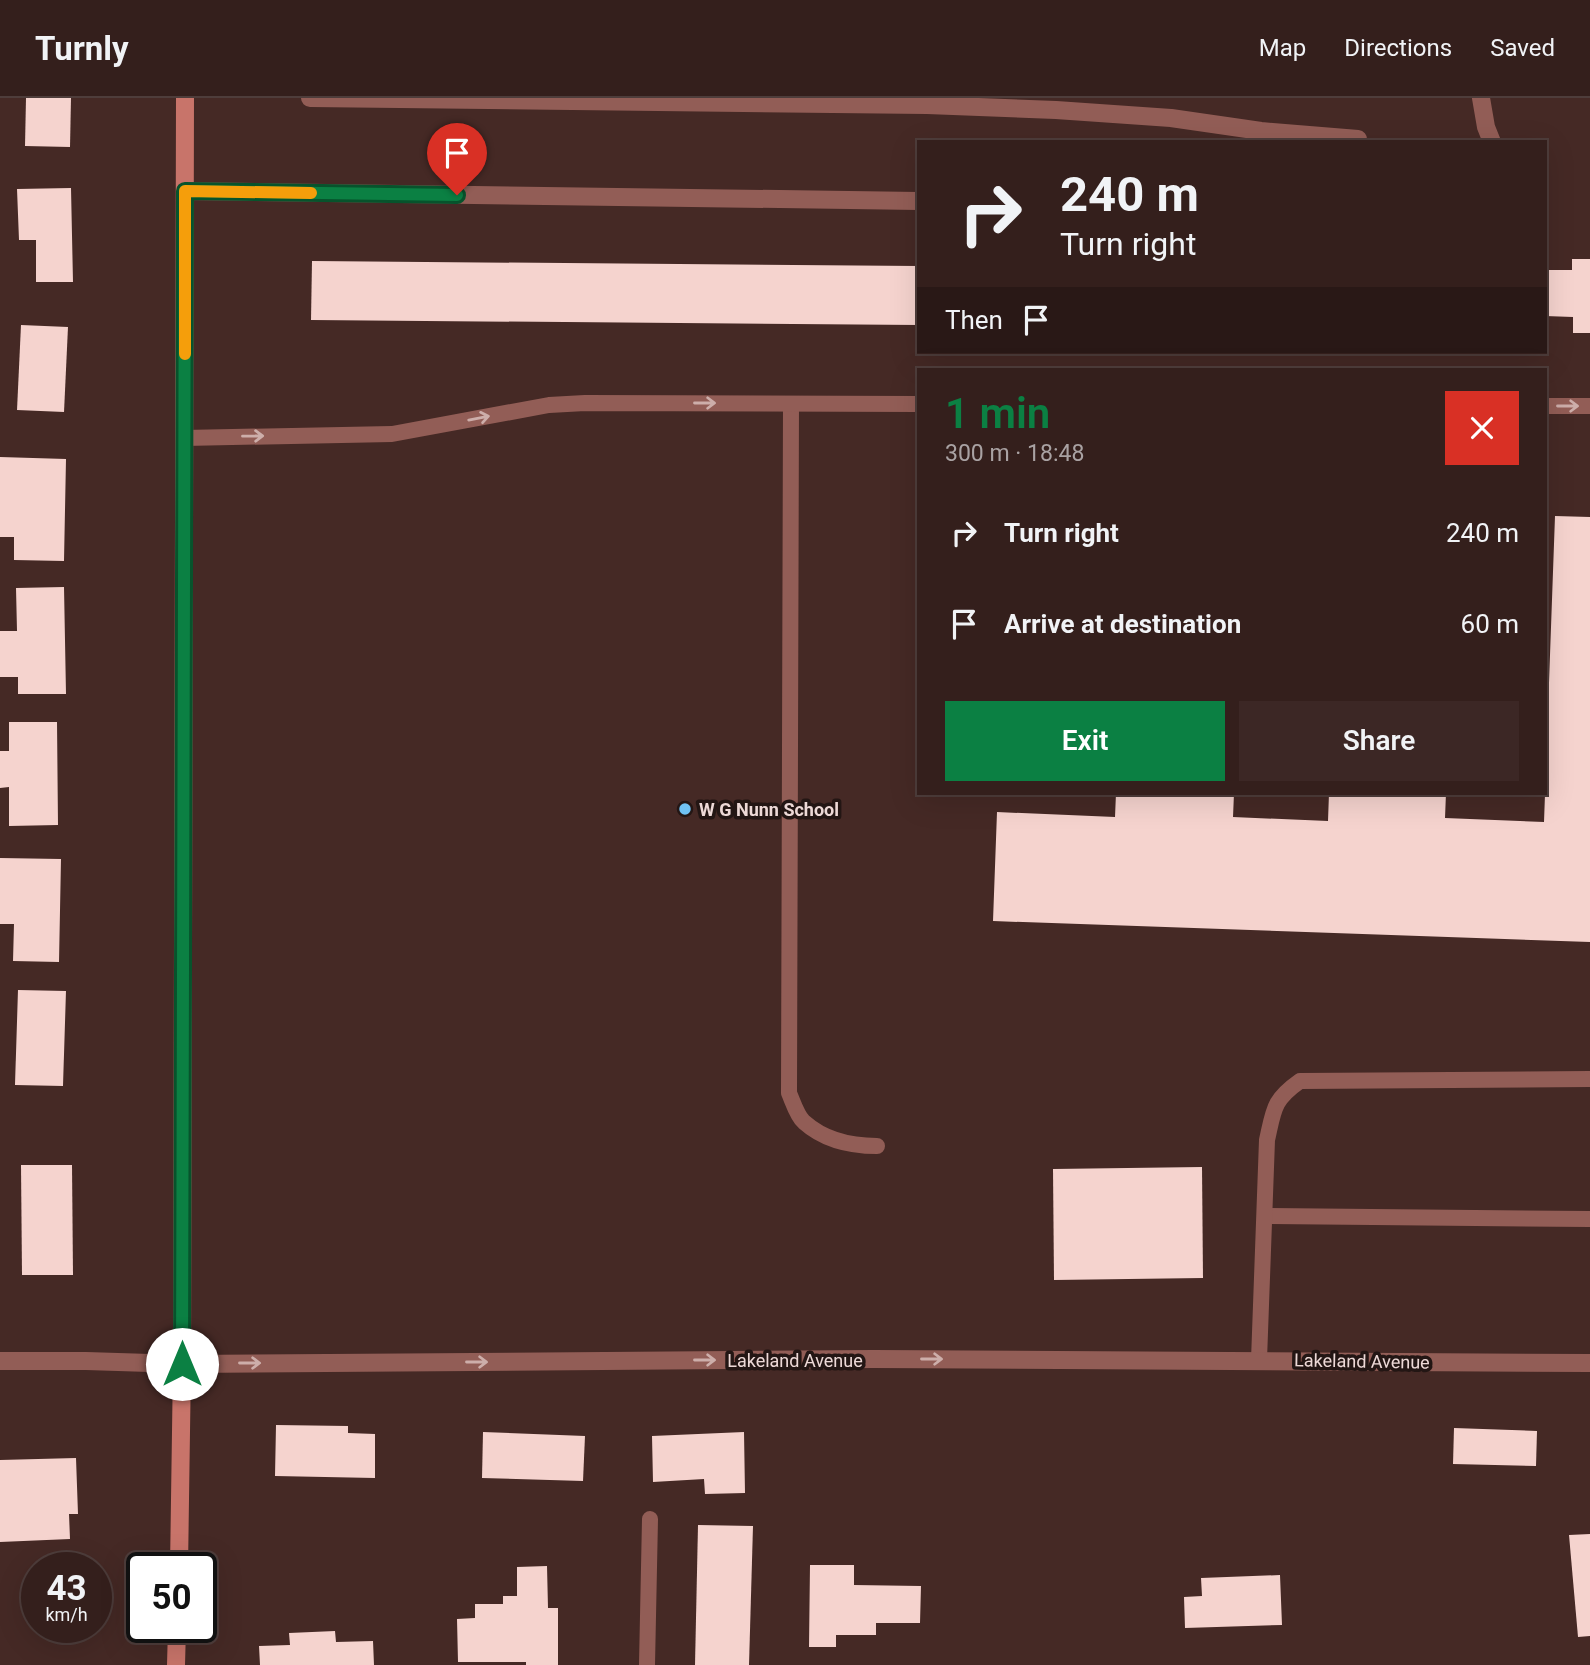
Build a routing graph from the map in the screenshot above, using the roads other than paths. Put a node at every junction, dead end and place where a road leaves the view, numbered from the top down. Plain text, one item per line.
1 (185, 98) edge
2 (310, 98) edge
3 (1481, 98) edge
4 (1358, 139) dead end
5 (1491, 140) edge
6 (185, 191) junction
7 (917, 201) edge
8 (791, 404) junction
9 (917, 404) edge
10 (1547, 406) edge
11 (1590, 406) edge
12 (184, 438) junction
13 (1590, 1079) edge
14 (877, 1146) dead end
15 (1265, 1216) junction
16 (1590, 1219) edge
17 (1259, 1360) junction
18 (0, 1361) edge
19 (1590, 1363) edge
20 (182, 1364) junction
21 (650, 1519) dead end
22 (179, 1552) edge
23 (177, 1643) edge
24 (176, 1665) edge
25 (647, 1665) edge

1 - 6 main road
2 - 4 street
3 - 5 street
6 - 7 street
6 - 12 main road
8 - 9 lane
12 -> 8 lane
8 - 14 lane
10 -> 11 lane
12 - 20 main road
13 - 15 lane
15 - 16 lane
15 - 17 lane
17 - 19 street, Lakeland Avenue
20 -> 17 street, Lakeland Avenue
18 - 20 street, Lakeland Avenue
20 - 22 main road
21 - 25 lane
23 - 24 main road

